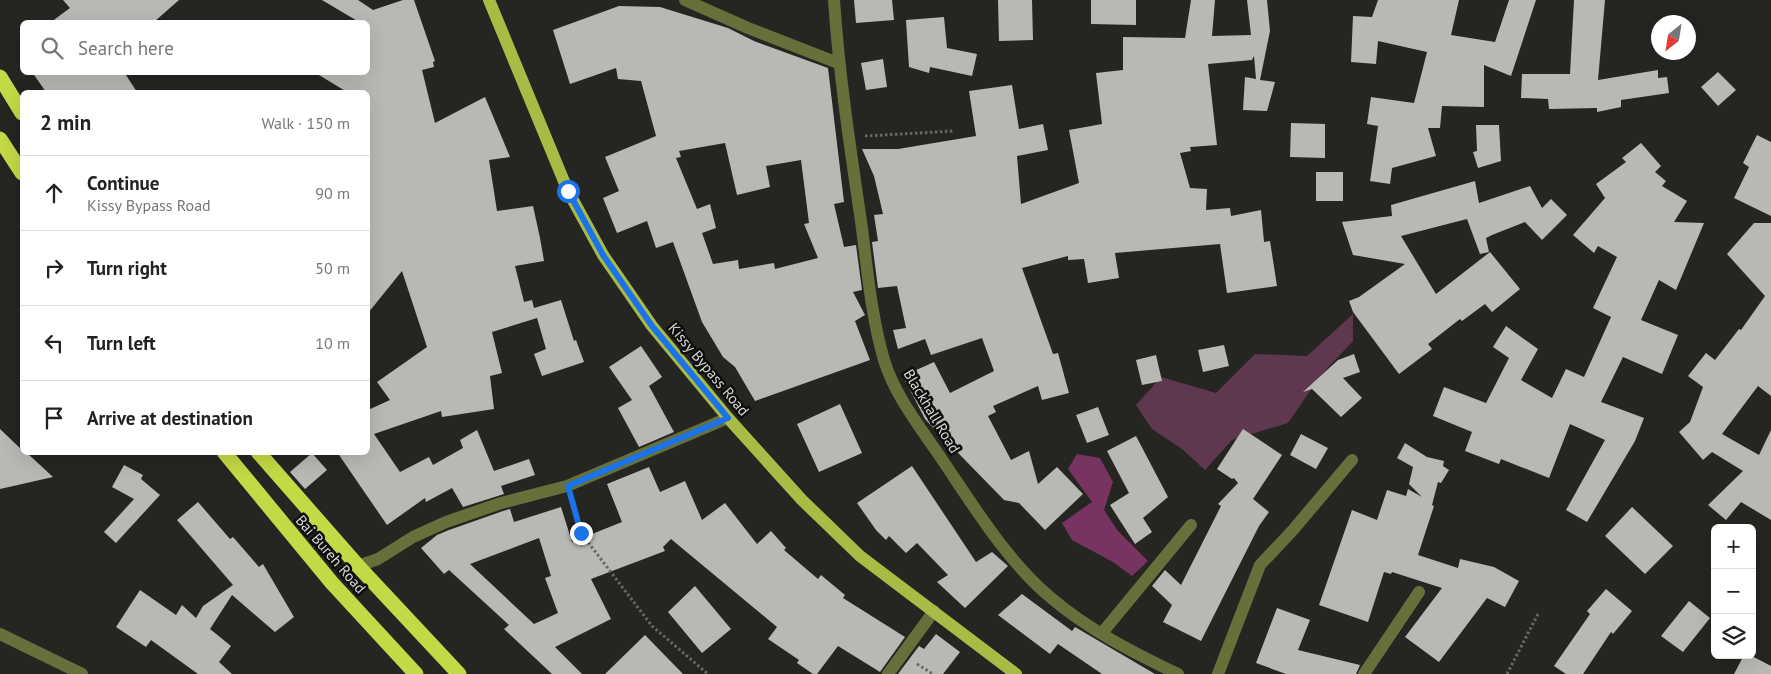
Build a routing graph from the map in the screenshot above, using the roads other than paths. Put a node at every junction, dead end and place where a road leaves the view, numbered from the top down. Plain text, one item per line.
1 (489, 0) edge
2 (685, 0) edge
3 (834, 0) edge
4 (838, 63) junction
5 (0, 77) edge
6 (20, 110) edge
7 (0, 139) edge
8 (20, 170) edge
9 (728, 418) junction
10 (226, 455) edge
11 (261, 455) edge
12 (1352, 460) dead end
13 (1191, 525) dead end
14 (358, 566) junction
15 (1419, 592) dead end
16 (934, 611) junction
17 (1102, 633) junction
18 (0, 634) edge
19 (82, 674) edge
20 (416, 674) edge
21 (459, 674) edge
22 (888, 674) edge
23 (1016, 674) edge
24 (1178, 674) edge
25 (1218, 674) edge
26 (1364, 674) edge

1 - 9 main road, Kissy Bypass Road
2 - 4 street
3 - 4 street, Blackhall Road
4 - 17 street, Blackhall Road
5 - 6 highway
7 - 8 highway
9 - 14 street
9 - 16 main road, Kissy Bypass Road
10 - 20 highway, Bai Bureh Road
11 - 14 highway
12 - 25 street
13 - 17 street
14 - 21 highway
15 - 26 street
16 - 22 street
16 - 23 main road, Kissy Bypass Road
17 - 24 street, Blackhall Road
18 - 19 street

